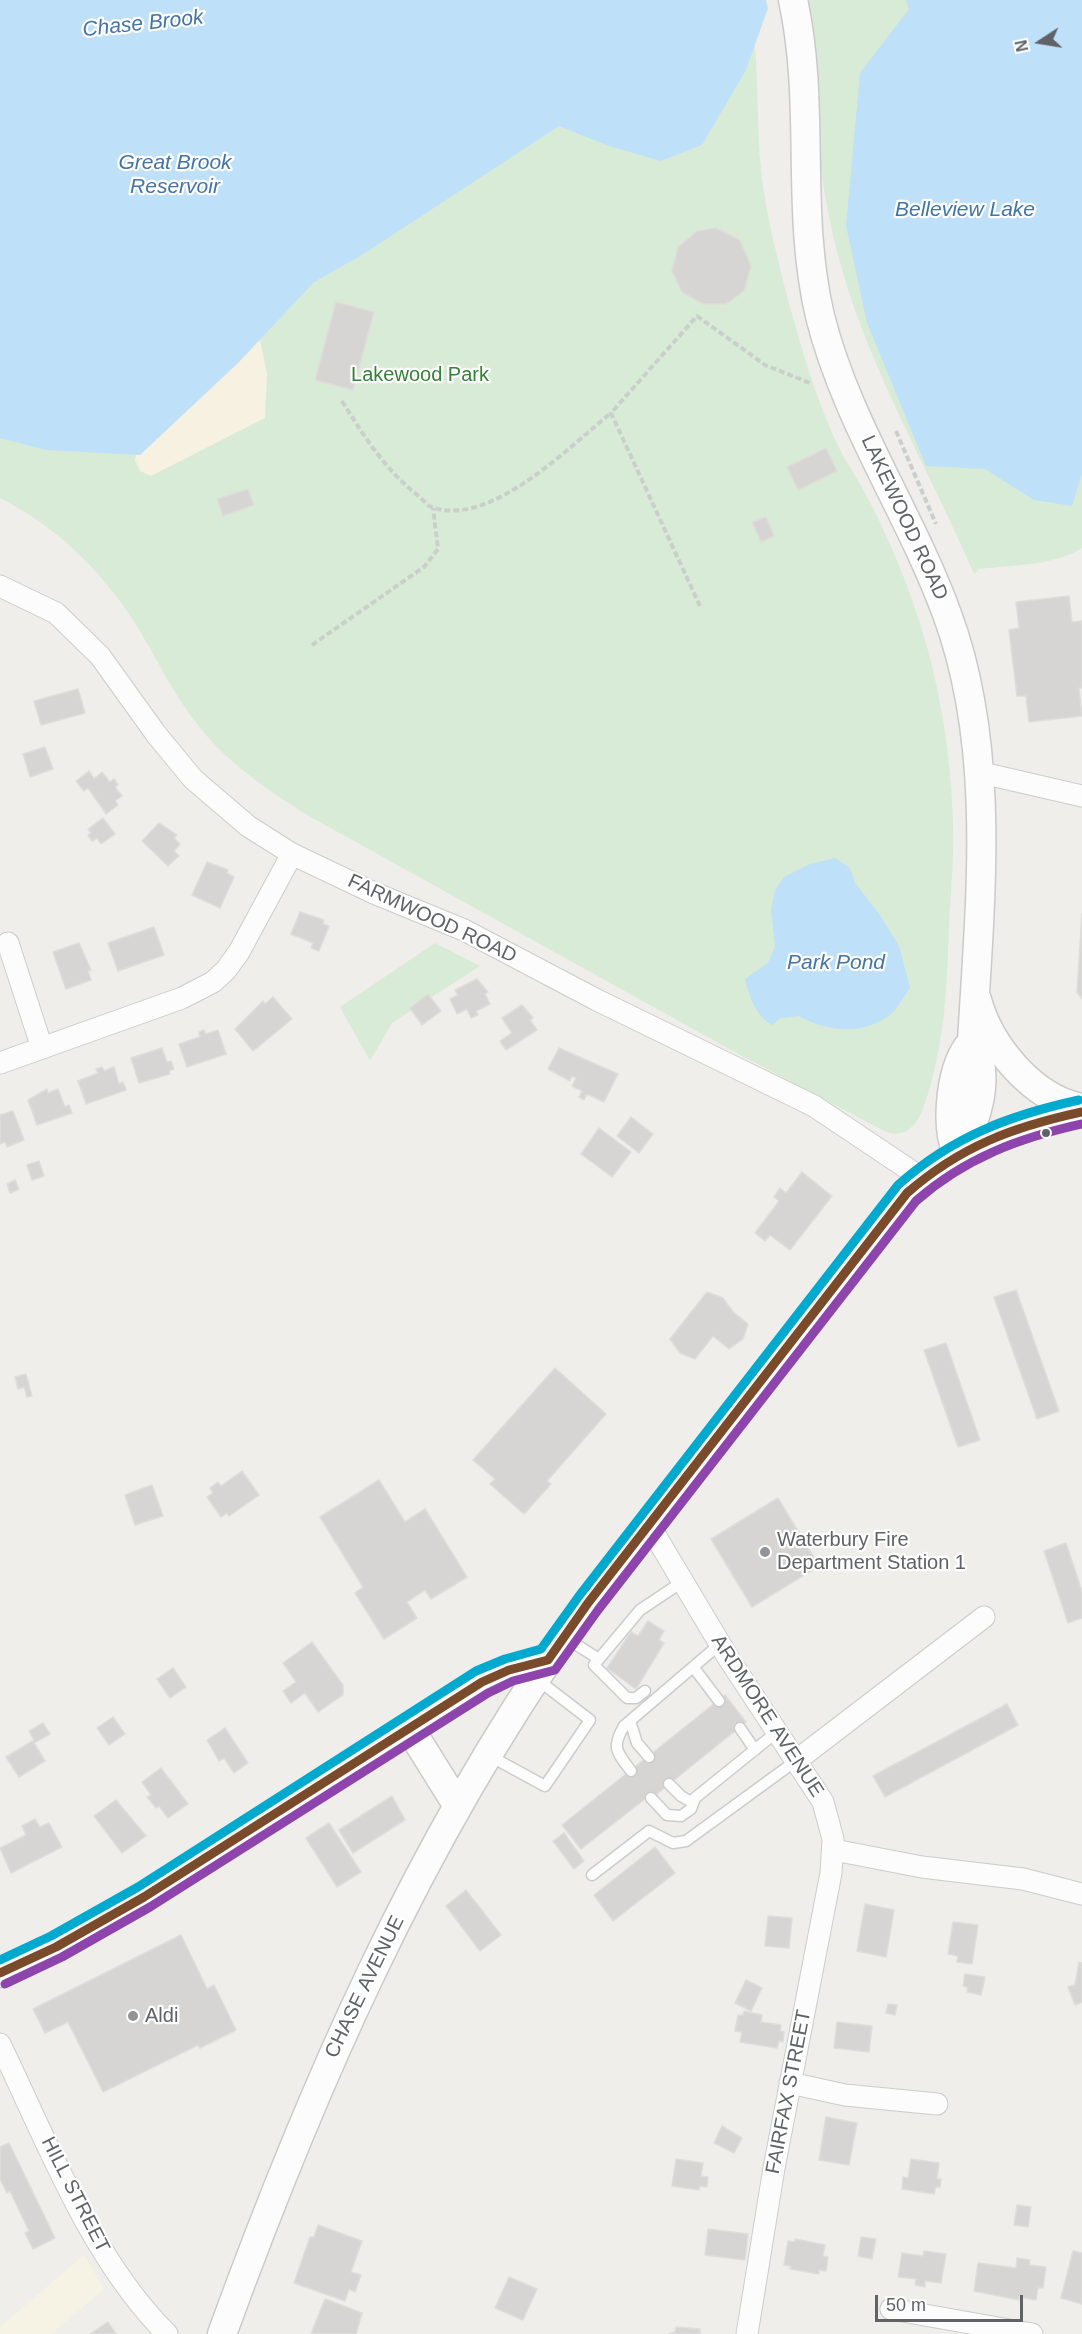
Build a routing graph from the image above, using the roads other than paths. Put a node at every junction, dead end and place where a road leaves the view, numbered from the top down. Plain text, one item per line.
1 (793, 0) edge
2 (0, 586) edge
3 (978, 772) junction
4 (1082, 796) edge
5 (292, 854) junction
6 (8, 943) dead end
7 (975, 985) junction
8 (42, 1048) junction
9 (0, 1063) edge
10 (1082, 1110) edge
11 (957, 1154) junction
12 (923, 1179) junction
13 (649, 1525) junction
14 (682, 1582) junction
15 (984, 1617) dead end
16 (564, 1637) junction
17 (720, 1644) junction
18 (599, 1659) junction
19 (694, 1668) junction
20 (541, 1669) junction
21 (645, 1690) dead end
22 (719, 1701) dead end
23 (630, 1721) junction
24 (740, 1728) dead end
25 (410, 1729) junction
26 (778, 1731) junction
27 (755, 1750) junction
28 (488, 1755) junction
29 (649, 1757) dead end
30 (797, 1760) junction
31 (631, 1771) dead end
32 (669, 1784) dead end
33 (651, 1798) dead end
34 (693, 1803) junction
35 (458, 1806) junction
36 (834, 1850) junction
37 (592, 1875) dead end
38 (1082, 1894) edge
39 (0, 1973) edge
40 (0, 2044) edge
41 (790, 2083) junction
42 (937, 2104) dead end
43 (891, 2309) dead end
44 (167, 2334) edge
45 (222, 2334) edge
46 (747, 2334) edge
47 (1032, 2334) edge

1 - 3 main road, LAKEWOOD ROAD
2 - 5 street, FARMWOOD ROAD
3 - 4 street
3 - 7 main road, LAKEWOOD ROAD
5 - 8 street
5 - 12 street, FARMWOOD ROAD
6 - 8 street
7 - 10 main road
7 - 11 main road, LAKEWOOD ROAD
8 - 9 street
10 - 11 main road, CHASE AVENUE
11 - 12 main road, CHASE AVENUE
12 - 13 main road, CHASE AVENUE
13 - 14 street, ARDMORE AVENUE
13 - 16 main road, CHASE AVENUE
14 - 17 street, ARDMORE AVENUE
14 - 18 lane
15 - 30 street
16 - 18 lane
16 - 20 main road, CHASE AVENUE
17 - 19 lane
17 - 26 street, ARDMORE AVENUE
18 - 21 lane
19 - 22 lane
19 - 23 lane
20 - 25 main road
20 - 28 main road, CHASE AVENUE
20 - 28 lane
23 - 29 lane
23 - 31 lane
24 - 27 lane
25 - 35 main road
25 - 39 main road
26 - 27 lane
26 - 30 street, ARDMORE AVENUE
27 - 34 lane
28 - 35 main road, CHASE AVENUE
30 - 36 street, ARDMORE AVENUE
30 - 37 lane
32 - 34 lane
33 - 34 lane
35 - 45 main road, CHASE AVENUE
36 - 38 street
36 - 41 street, FAIRFAX STREET
40 - 44 street, HILL STREET
41 - 42 street
41 - 46 street, FAIRFAX STREET
43 - 47 street

